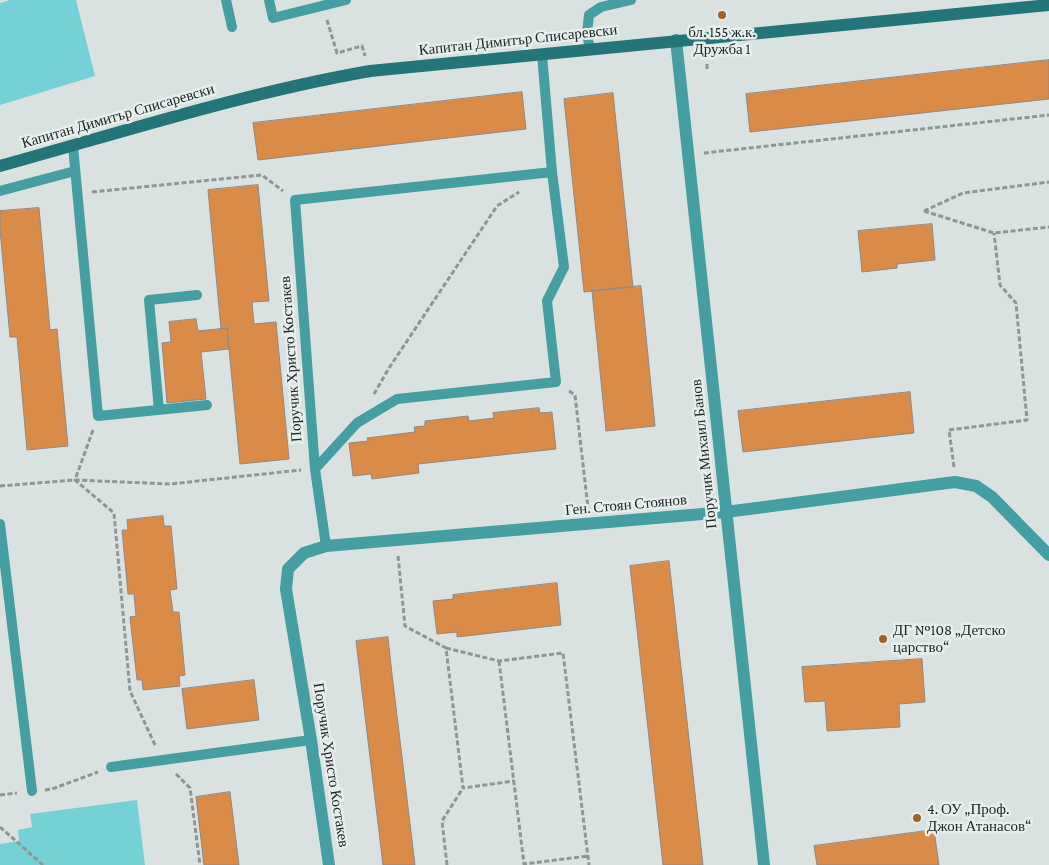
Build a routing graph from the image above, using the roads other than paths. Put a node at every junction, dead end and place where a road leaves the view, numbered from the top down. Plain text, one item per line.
1 (226, 0) edge
2 (269, 0) edge
3 (346, 0) edge
4 (631, 0) edge
5 (1049, 5) edge
6 (232, 27) dead end
7 (676, 40) junction
8 (590, 50) junction
9 (542, 55) junction
10 (73, 146) junction
11 (0, 166) edge
12 (75, 171) junction
13 (552, 172) junction
14 (0, 192) edge
15 (197, 295) dead end
16 (207, 405) dead end
17 (159, 410) junction
18 (315, 469) junction
19 (726, 512) junction
20 (0, 524) edge
21 (326, 546) junction
22 (1049, 555) edge
23 (312, 740) junction
24 (111, 767) road end
25 (32, 791) road end
26 (329, 865) edge
27 (764, 865) edge

1 - 6 lane
2 - 3 lane
4 - 8 lane
5 - 7 street, Капитан Димитър Списаревски
7 - 8 street, Капитан Димитър Списаревски
7 - 19 street, Поручик Михаил Банов
8 - 9 street, Капитан Димитър Списаревски
9 - 10 street, Капитан Димитър Списаревски
9 - 13 lane
10 - 11 street, Капитан Димитър Списаревски
10 - 12 lane
12 - 14 lane
12 - 17 lane
13 - 18 lane
13 - 18 lane, Поручик Христо Костакев
15 - 17 lane
16 - 17 lane
18 - 21 lane, Поручик Христо Костакев
19 - 21 street, Ген. Стоян Стоянов
19 - 22 street, Ген. Стоян Стоянов
19 - 27 street, Поручик Михаил Банов
20 - 25 lane
21 - 23 street, Поручик Христо Костакев
23 - 24 lane
23 - 26 street, Поручик Христо Костакев

